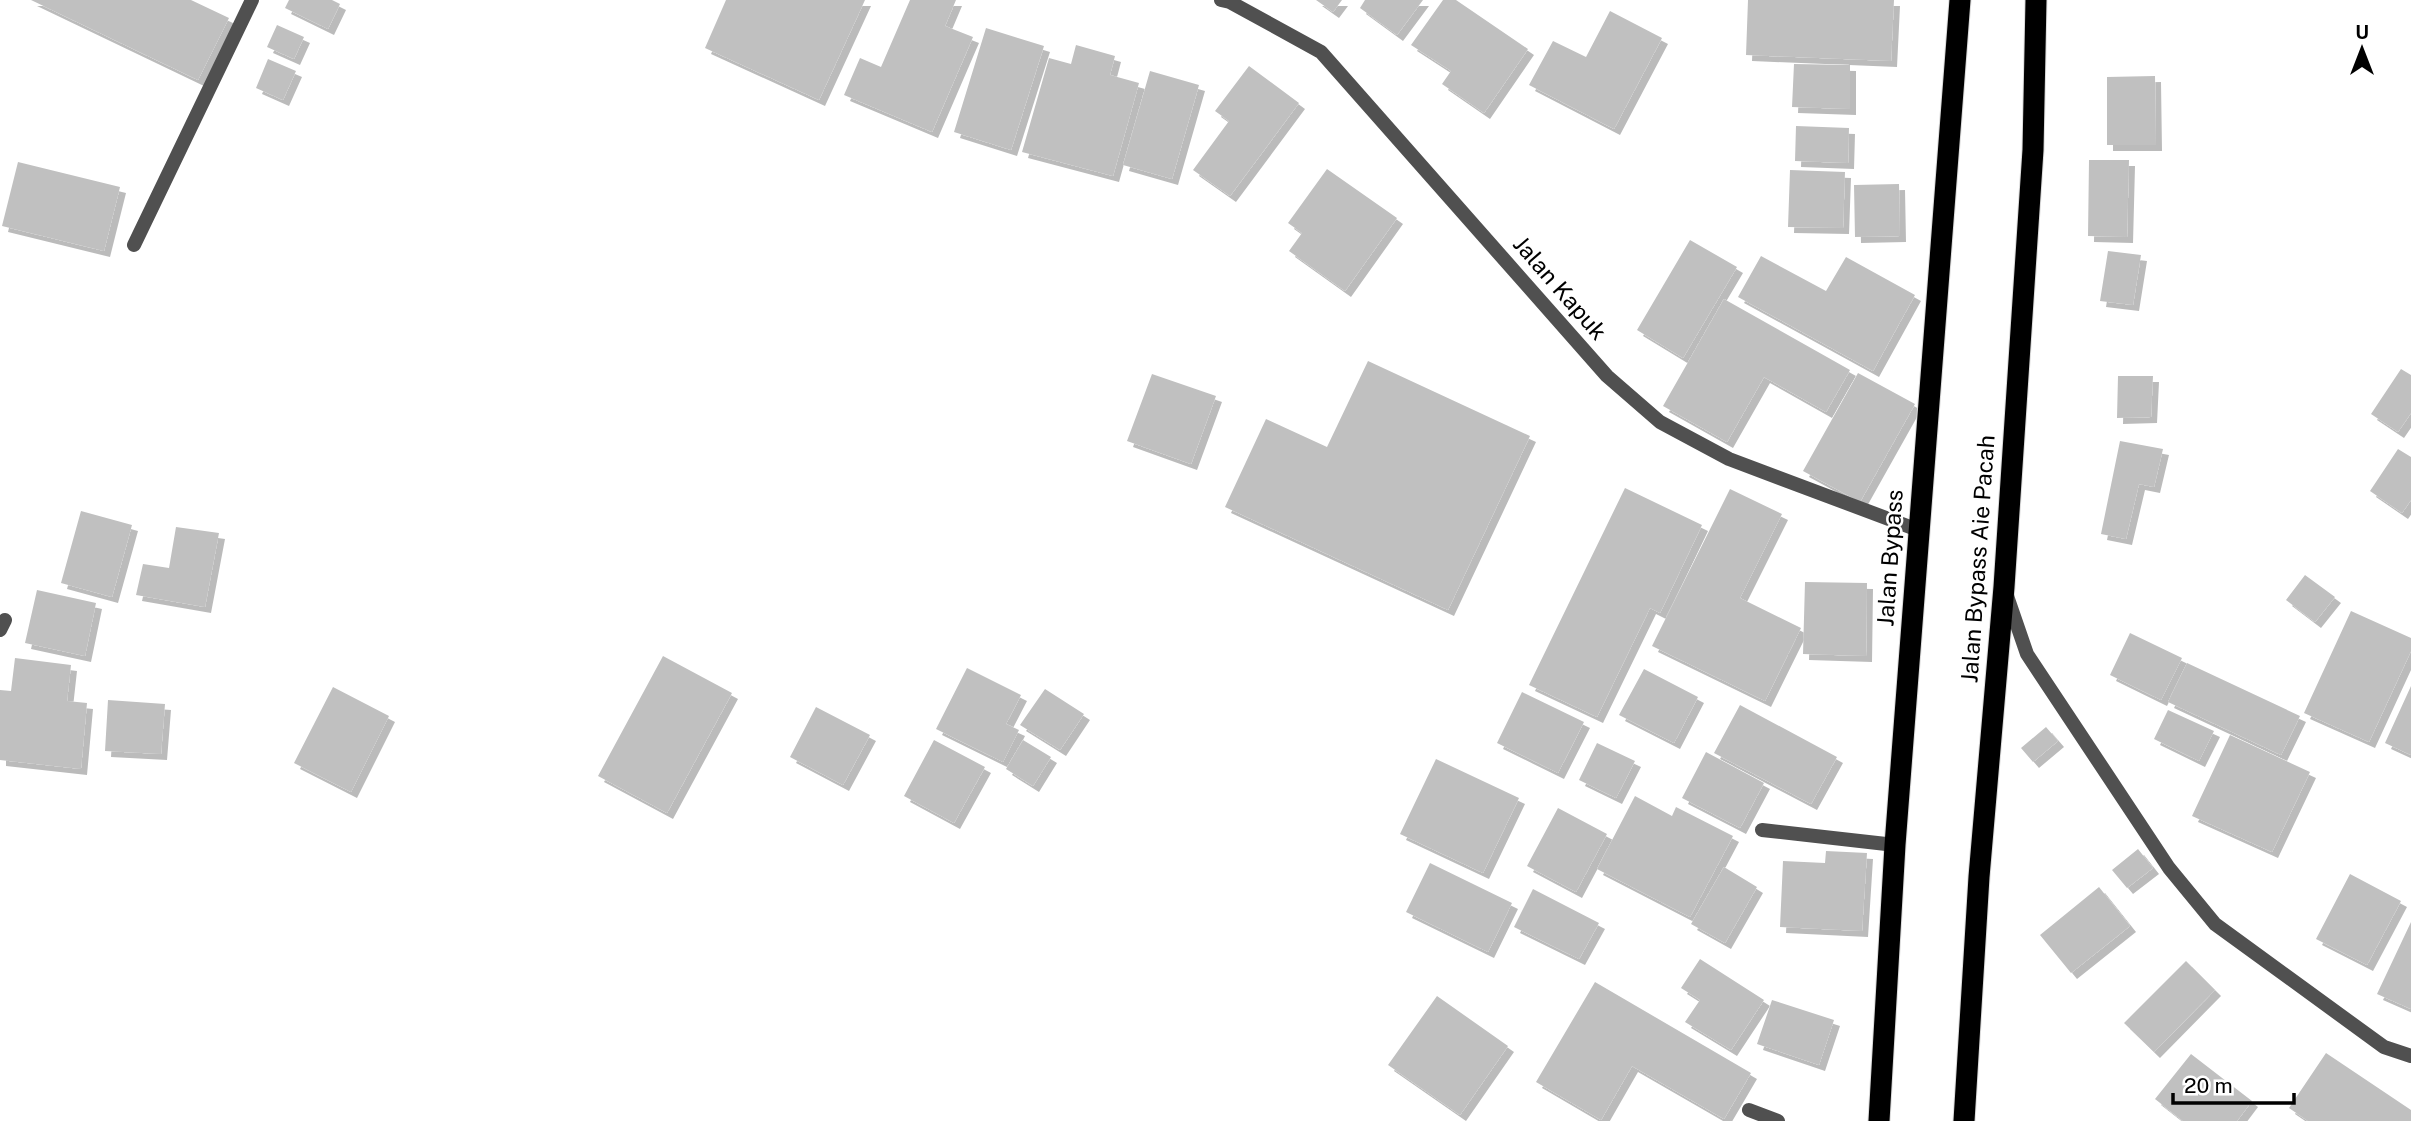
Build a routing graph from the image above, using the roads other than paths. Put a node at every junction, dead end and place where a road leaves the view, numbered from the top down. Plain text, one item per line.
1 (252, 0) edge
2 (1221, 0) edge
3 (1960, 0) edge
4 (2036, 0) edge
5 (134, 245) dead end
6 (1918, 530) junction
7 (2004, 587) junction
8 (1762, 830) dead end
9 (1895, 845) junction
10 (2411, 1056) edge
11 (1749, 1110) dead end
12 (1778, 1121) edge
13 (1879, 1121) edge
14 (1964, 1121) edge

1 - 5 street
2 - 6 street, Jalan Kapuk
3 - 6 highway, Jalan Bypass
4 - 7 highway, Jalan Bypass Aie Pacah
6 - 9 highway, Jalan Bypass
7 - 10 street
7 - 14 highway, Jalan Bypass Aie Pacah
8 - 9 street
9 - 13 highway, Jalan Bypass
11 - 12 street

